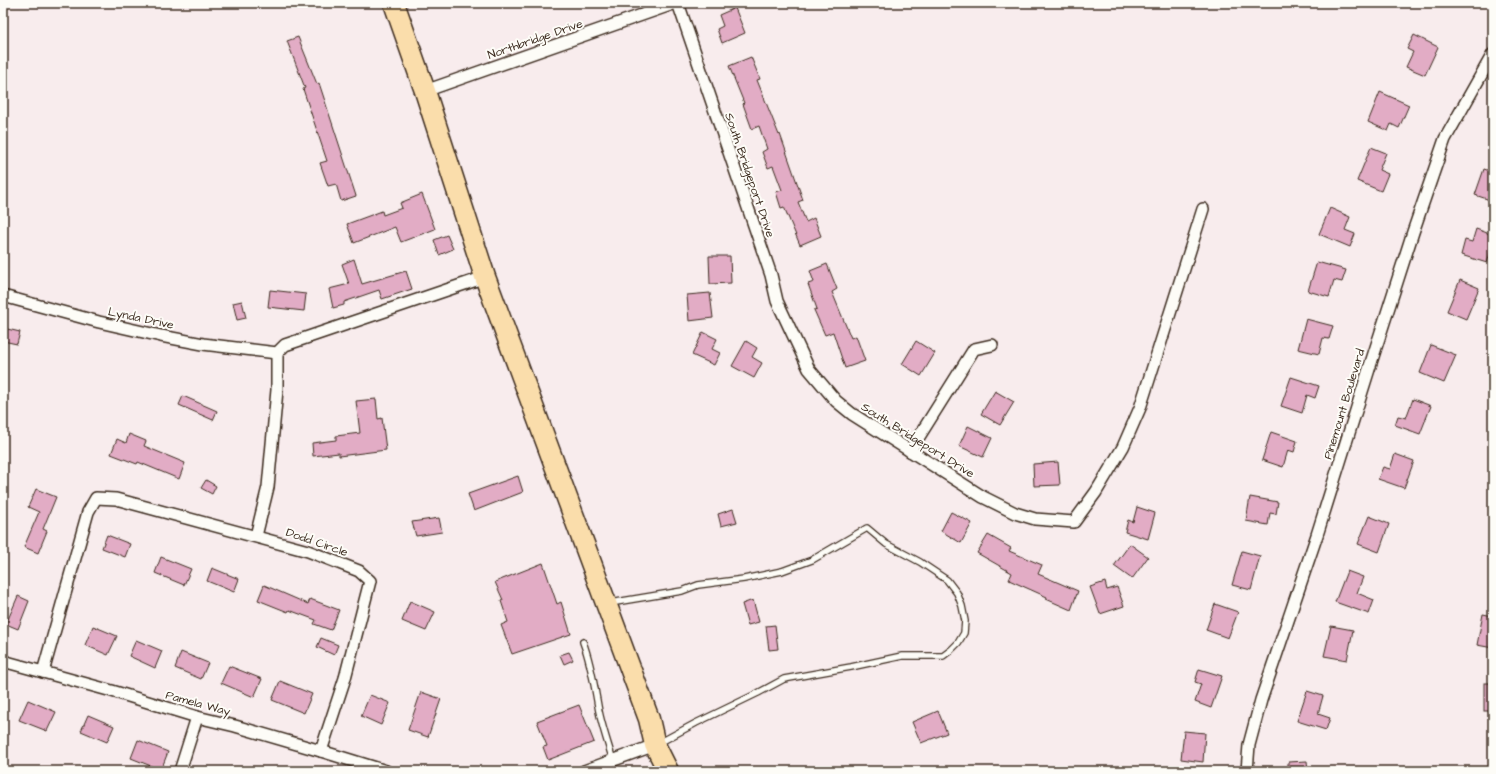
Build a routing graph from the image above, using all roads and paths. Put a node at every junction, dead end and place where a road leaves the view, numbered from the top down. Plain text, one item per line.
1 (394, 3) edge
2 (677, 3) edge
3 (1493, 54) edge
4 (425, 91) junction
5 (1203, 209) dead end
6 (485, 277) junction
7 (3, 296) edge
8 (992, 345) dead end
9 (277, 353) junction
10 (910, 451) junction
11 (256, 536) junction
12 (606, 604) junction
13 (583, 642) dead end
14 (3, 661) edge
15 (43, 672) junction
16 (197, 717) junction
17 (655, 745) junction
18 (321, 751) junction
19 (613, 761) junction
20 (180, 771) edge
21 (386, 771) edge
22 (584, 771) edge
23 (668, 771) edge
24 (1247, 771) edge

1 - 4 highway
2 - 4 street, Northbridge Drive
2 - 10 street, South Bridgeport Drive
3 - 24 street, Pinemount Boulevard
4 - 6 highway
5 - 10 street, South Bridgeport Drive
6 - 9 street
6 - 12 highway
7 - 9 street, Lynda Drive
8 - 10 street
9 - 11 street
11 - 15 street, Dodd Circle
11 - 18 street, Dodd Circle
12 - 17 highway
12 - 17 lane
13 - 19 lane
14 - 15 street, Pamela Way
15 - 16 street, Pamela Way
16 - 18 street, Pamela Way
16 - 20 street
17 - 19 street
17 - 23 highway
18 - 21 street, Pamela Way
19 - 22 street

